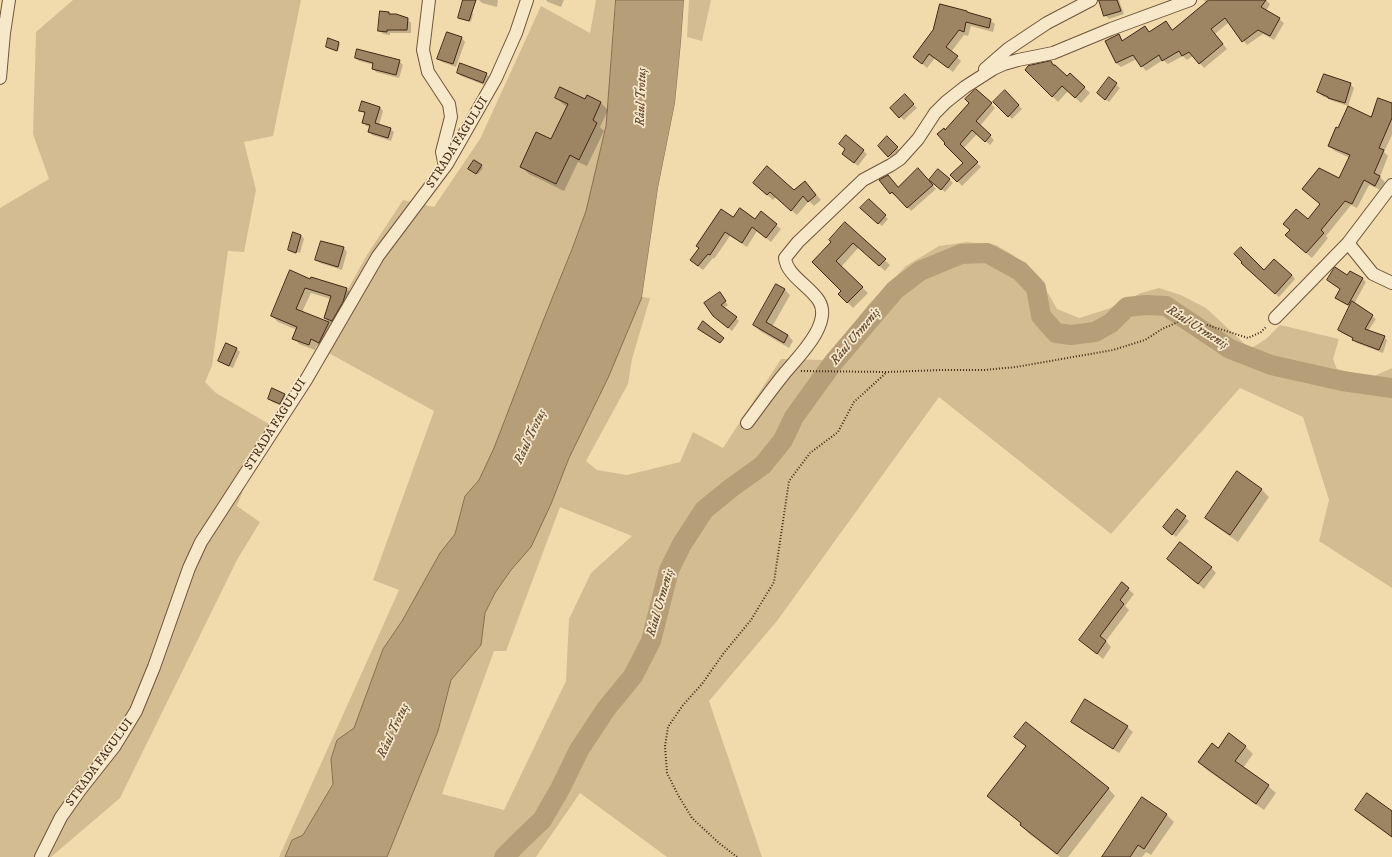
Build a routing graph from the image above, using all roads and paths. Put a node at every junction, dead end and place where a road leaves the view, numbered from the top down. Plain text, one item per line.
1 (9, 0) edge
2 (429, 0) edge
3 (526, 0) edge
4 (1092, 0) edge
5 (1190, 0) edge
6 (0, 78) edge
7 (965, 87) junction
8 (446, 167) junction
9 (1392, 185) edge
10 (1348, 243) junction
11 (1392, 283) edge
12 (1274, 318) joint
13 (787, 371) junction
14 (886, 372) junction
15 (746, 423) dead end
16 (41, 857) edge
17 (737, 857) edge

1 - 6 street
2 - 8 street
3 - 8 street, STRADA FAGULUI
4 - 7 street
5 - 7 street
7 - 13 street
8 - 16 street, STRADA FAGULUI
9 - 10 street
10 - 11 street
10 - 12 street
12 - 14 path
13 - 14 path
13 - 15 street
14 - 17 path

